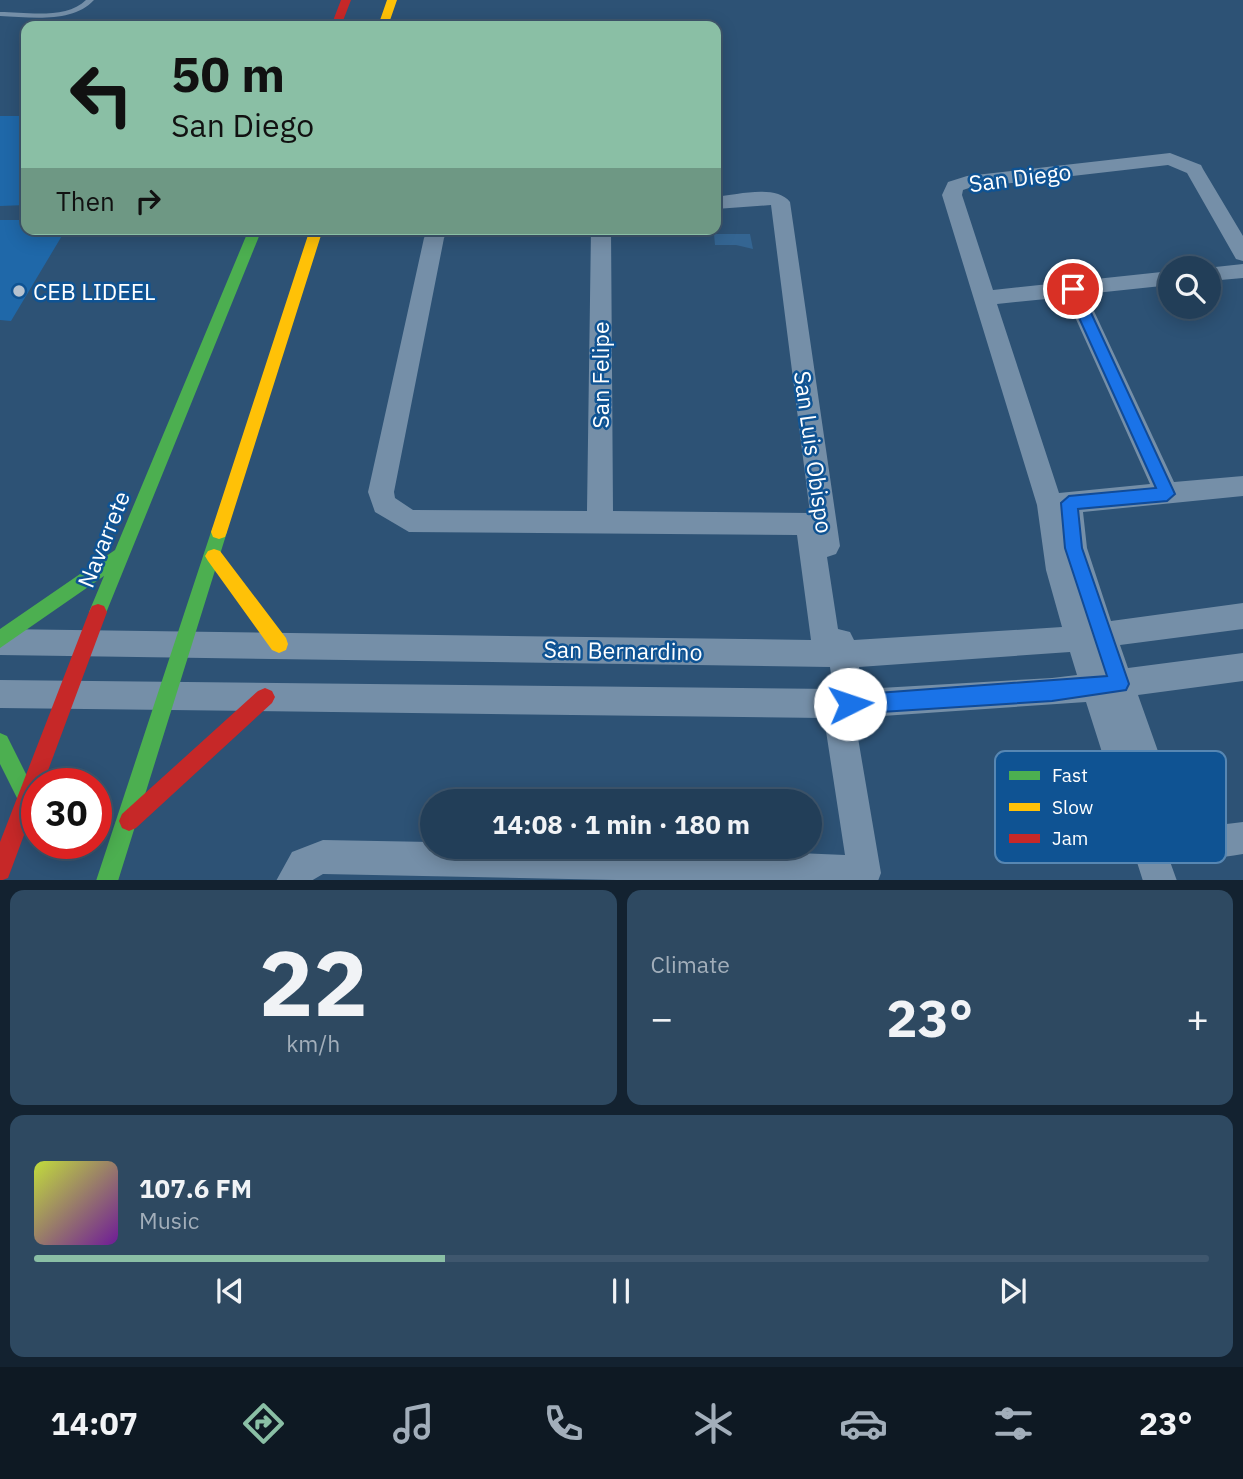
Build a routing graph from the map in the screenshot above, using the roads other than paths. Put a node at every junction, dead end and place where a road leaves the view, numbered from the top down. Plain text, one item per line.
1 (90, 0) edge
2 (346, 0) edge
3 (392, 0) edge
4 (0, 14) edge
5 (338, 21) edge
6 (385, 21) edge
7 (721, 203) edge
8 (253, 235) edge
9 (315, 235) edge
10 (436, 235) edge
11 (601, 235) edge
12 (1243, 254) edge
13 (1243, 271) edge
14 (1221, 273) edge
15 (1158, 279) edge
16 (1073, 289) junction
17 (986, 298) junction
18 (1243, 486) edge
19 (1167, 494) junction
20 (1060, 504) junction
21 (600, 522) junction
22 (119, 556) junction
23 (214, 556) junction
24 (1243, 616) edge
25 (1092, 637) junction
26 (0, 641) edge
27 (86, 643) junction
28 (185, 643) junction
29 (279, 644) junction
30 (835, 654) junction
31 (1243, 667) edge
32 (1107, 685) junction
33 (0, 694) edge
34 (66, 695) junction
35 (168, 696) junction
36 (265, 697) junction
37 (844, 704) junction
38 (0, 743) edge
39 (1129, 751) edge
40 (38, 768) edge
41 (21, 785) edge
42 (21, 813) edge
43 (126, 823) junction
44 (0, 870) edge
45 (581, 870) edge
46 (107, 880) edge
47 (293, 880) edge
48 (880, 880) edge

1 - 4 lane
2 - 5 main road
3 - 6 main road
7 - 30 street, San Luis Obispo
8 - 22 main road, Navarrete
9 - 23 main road
10 - 21 street
11 - 21 street, San Felipe
12 - 17 street, San Diego
13 - 14 street
15 - 16 street
16 - 17 street
16 - 19 street
17 - 20 street, San Diego
18 - 19 street
19 - 20 street
20 - 25 street, San Diego
21 - 30 street
22 - 26 main road
22 - 27 main road, Navarrete
23 - 28 main road
23 - 29 main road
24 - 25 street, San Bernardino
25 - 30 street, San Bernardino
25 - 32 street, San Diego
26 - 27 street, San Bernardino
27 - 28 street, San Bernardino
27 - 34 main road, Navarrete
28 - 29 street, San Bernardino
28 - 35 main road
29 - 30 street, San Bernardino
30 - 37 street, San Luis Obispo
31 - 32 street
32 - 37 street
32 - 39 street, San Diego
33 - 34 street
34 - 35 street
34 - 40 main road, Navarrete
35 - 36 street
35 - 43 main road
36 - 37 street
36 - 43 main road
37 - 45 street
37 - 48 street
38 - 41 main road
42 - 44 main road, Navarrete
43 - 46 main road
45 - 47 street

